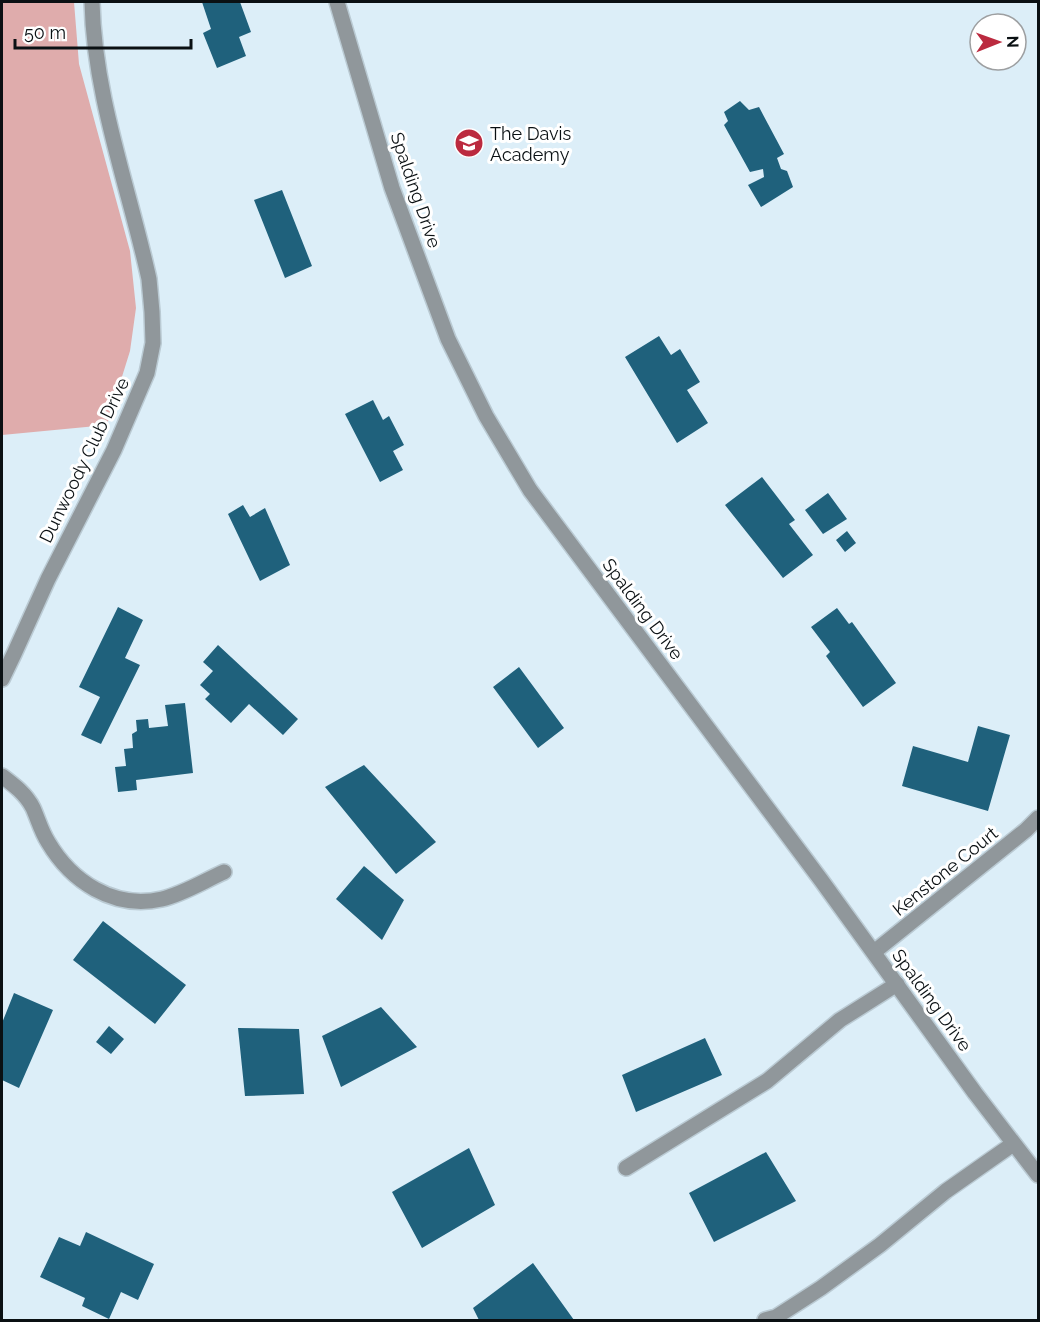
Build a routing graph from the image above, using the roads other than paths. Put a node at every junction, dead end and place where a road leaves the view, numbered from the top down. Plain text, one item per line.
1 (92, 2) edge
2 (337, 2) edge
3 (8, 657) edge
4 (2, 678) edge
5 (2, 776) edge
6 (1038, 818) edge
7 (224, 872) dead end
8 (874, 952) junction
9 (897, 984) junction
10 (1013, 1144) junction
11 (626, 1168) dead end
12 (1038, 1175) edge
13 (765, 1320) edge

1 - 3 street, Dunwoody Club Drive
2 - 8 street, Spalding Drive
3 - 4 street, Dunwoody Club Drive
5 - 7 street
6 - 8 street, Kenstone Court
8 - 9 street, Spalding Drive
9 - 10 street, Spalding Drive
9 - 11 street
10 - 12 street, Spalding Drive
10 - 13 street

